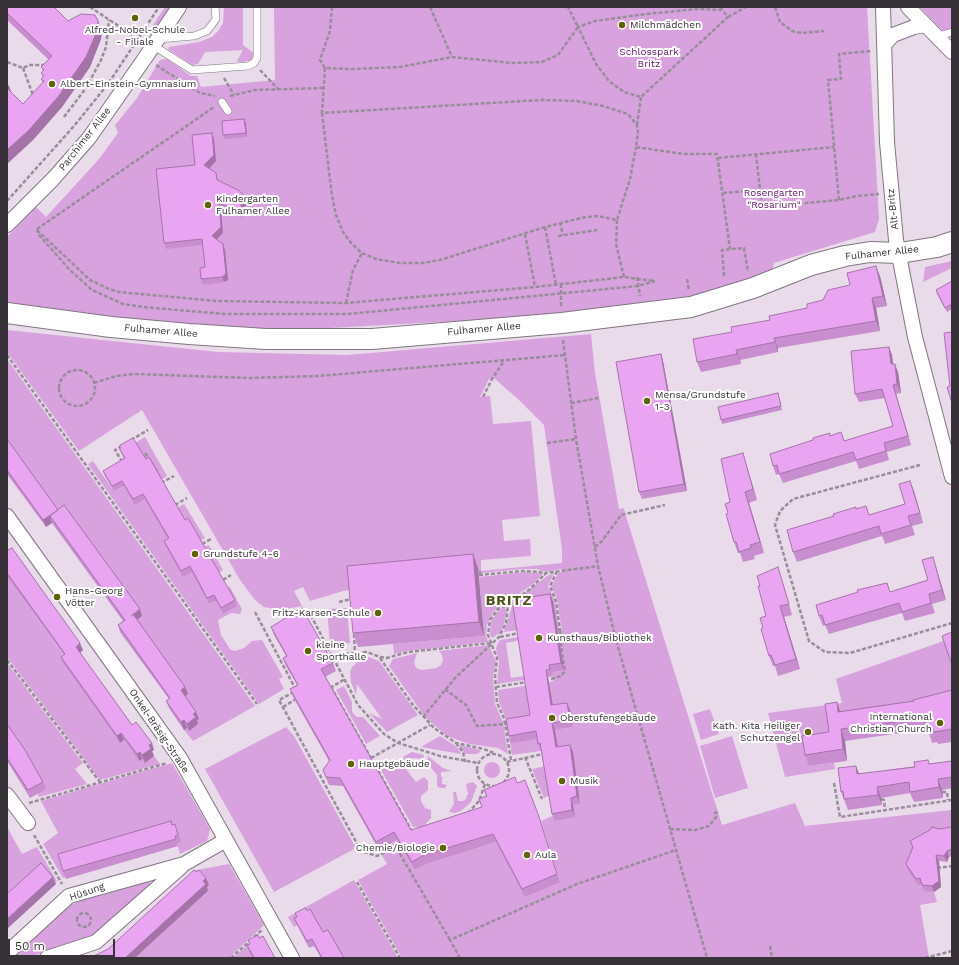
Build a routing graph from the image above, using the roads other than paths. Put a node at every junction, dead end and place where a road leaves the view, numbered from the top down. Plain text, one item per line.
1 (179, 7) edge
2 (215, 7) edge
3 (257, 7) edge
4 (883, 7) edge
5 (908, 7) edge
6 (925, 25) junction
7 (952, 32) edge
8 (936, 37) junction
9 (156, 43) junction
10 (884, 45) junction
11 (952, 52) edge
12 (221, 98) road end
13 (228, 111) dead end
14 (7, 225) edge
15 (952, 242) edge
16 (900, 253) junction
17 (7, 313) edge
18 (952, 477) edge
19 (7, 516) edge
20 (7, 795) edge
21 (28, 823) road end
22 (226, 840) junction
23 (184, 864) junction
24 (7, 953) edge
25 (47, 958) edge
26 (292, 958) edge

1 - 9 street, Parchimer Allee
2 - 9 lane
3 - 9 lane
4 - 10 street, Alt-Britz
5 - 6 street
6 - 8 street
6 - 10 street
7 - 8 lane
8 - 11 street
9 - 14 street, Parchimer Allee
10 - 16 street, Alt-Britz
12 - 13 lane
15 - 16 street, Fulhamer Allee
16 - 17 street, Fulhamer Allee
16 - 18 street, Alt-Britz
19 - 22 street, Onkel-Bräsig-Straße
20 - 21 street
22 - 23 street, Hüsung
22 - 26 street, Onkel-Bräsig-Straße
23 - 24 street, Hüsung
23 - 25 street, Hüsung

